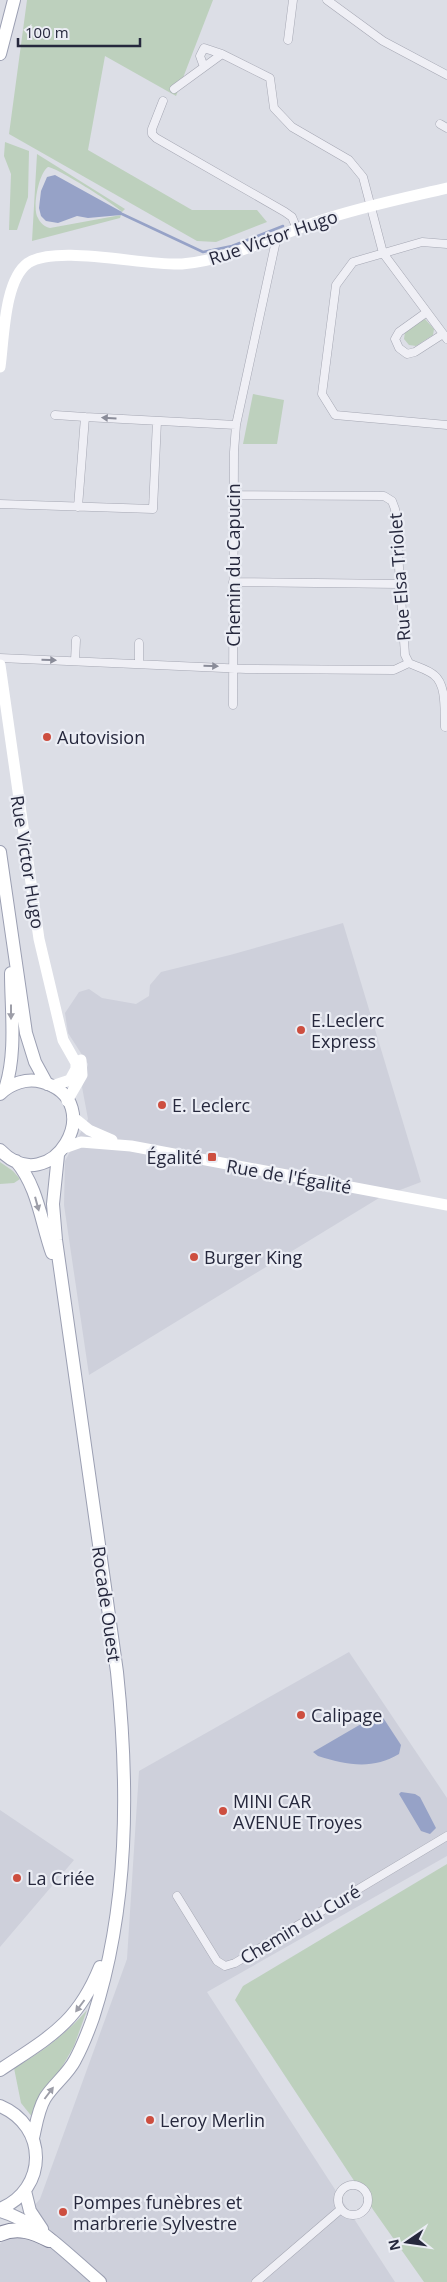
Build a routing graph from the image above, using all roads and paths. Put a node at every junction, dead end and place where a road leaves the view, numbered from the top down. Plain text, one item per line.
1 (14, 0) edge
2 (292, 0) edge
3 (328, 0) edge
4 (288, 40) dead end
5 (0, 54) edge
6 (222, 54) junction
7 (204, 67) junction
8 (447, 75) edge
9 (174, 89) dead end
10 (163, 101) dead end
11 (447, 188) edge
12 (371, 205) junction
13 (297, 229) junction
14 (277, 236) junction
15 (447, 244) edge
16 (384, 254) junction
17 (427, 312) junction
18 (445, 336) edge
19 (0, 367) edge
20 (55, 416) dead end
21 (86, 417) junction
22 (158, 421) junction
23 (236, 425) junction
24 (447, 425) edge
25 (232, 495) junction
26 (0, 504) edge
27 (78, 507) junction
28 (232, 582) junction
29 (399, 584) junction
30 (76, 640) dead end
31 (139, 643) dead end
32 (0, 658) edge
33 (75, 661) junction
34 (139, 663) junction
35 (409, 663) junction
36 (0, 664) edge
37 (233, 668) junction
38 (233, 705) dead end
39 (445, 727) dead end
40 (0, 852) edge
41 (11, 928) junction
42 (60, 1029) junction
43 (50, 1085) junction
44 (3, 1092) edge
45 (67, 1101) junction
46 (73, 1118) junction
47 (131, 1146) junction
48 (0, 1150) edge
49 (61, 1151) junction
50 (16, 1161) junction
51 (447, 1204) edge
52 (60, 1280) junction
53 (447, 1836) edge
54 (177, 1896) dead end
55 (113, 1930) junction
56 (0, 2070) edge
57 (0, 2106) edge
58 (33, 2138) junction
59 (25, 2191) junction
60 (341, 2209) dead end
61 (0, 2210) edge
62 (0, 2234) edge
63 (49, 2240) junction
64 (100, 2282) edge
65 (256, 2282) edge

1 - 5 main road
2 - 4 street
3 - 8 street
6 - 7 street
6 - 7 street
6 - 12 street
7 - 9 street
10 - 13 street
11 - 12 street, Rue Victor Hugo
12 - 13 street, Rue Victor Hugo
12 - 16 street
13 - 14 street, Rue Victor Hugo
14 - 19 street, Rue Victor Hugo
14 - 23 street, Chemin du Capucin
15 - 16 street
16 - 17 street
16 - 24 street
17 - 18 street
17 - 18 street
20 - 21 street
22 -> 21 street
21 - 27 street
22 - 23 street
22 - 27 street
23 - 25 street, Chemin du Capucin
25 - 28 street, Chemin du Capucin
25 - 29 street, Rue Elsa Triolet
26 - 27 street
28 - 29 street
28 - 37 street, Chemin du Capucin
29 - 35 street, Rue Elsa Triolet
30 - 33 street
31 - 34 street
32 -> 33 street, Rue Elsa Triolet
33 - 34 street, Rue Elsa Triolet
34 -> 37 street, Rue Elsa Triolet
35 - 37 street, Rue Elsa Triolet
35 - 39 street, Rue Elsa Triolet
36 - 42 street, Rue Victor Hugo
37 - 38 street, Chemin du Capucin
40 - 41 main road
41 - 43 main road
41 -> 44 main road
42 - 43 street, Rue Victor Hugo
42 - 45 street, Rue Victor Hugo
43 - 44 main road
43 - 45 main road
45 - 46 main road
46 - 47 street
46 - 49 main road, Rocade Ouest
47 - 49 street
47 - 51 street, Rue de l'Égalité
48 - 50 main road
49 - 50 main road
49 - 52 main road, Rocade Ouest
50 -> 52 main road, Rocade Ouest
52 - 55 main road, Rocade Ouest
53 - 54 street, Chemin du Curé
55 -> 56 main road, Rocade Ouest
58 -> 55 main road, Rocade Ouest
57 - 58 main road
58 - 59 main road
59 - 61 main road
59 - 63 main road
60 - 65 street
61 - 63 main road
62 - 63 highway
63 - 64 main road

